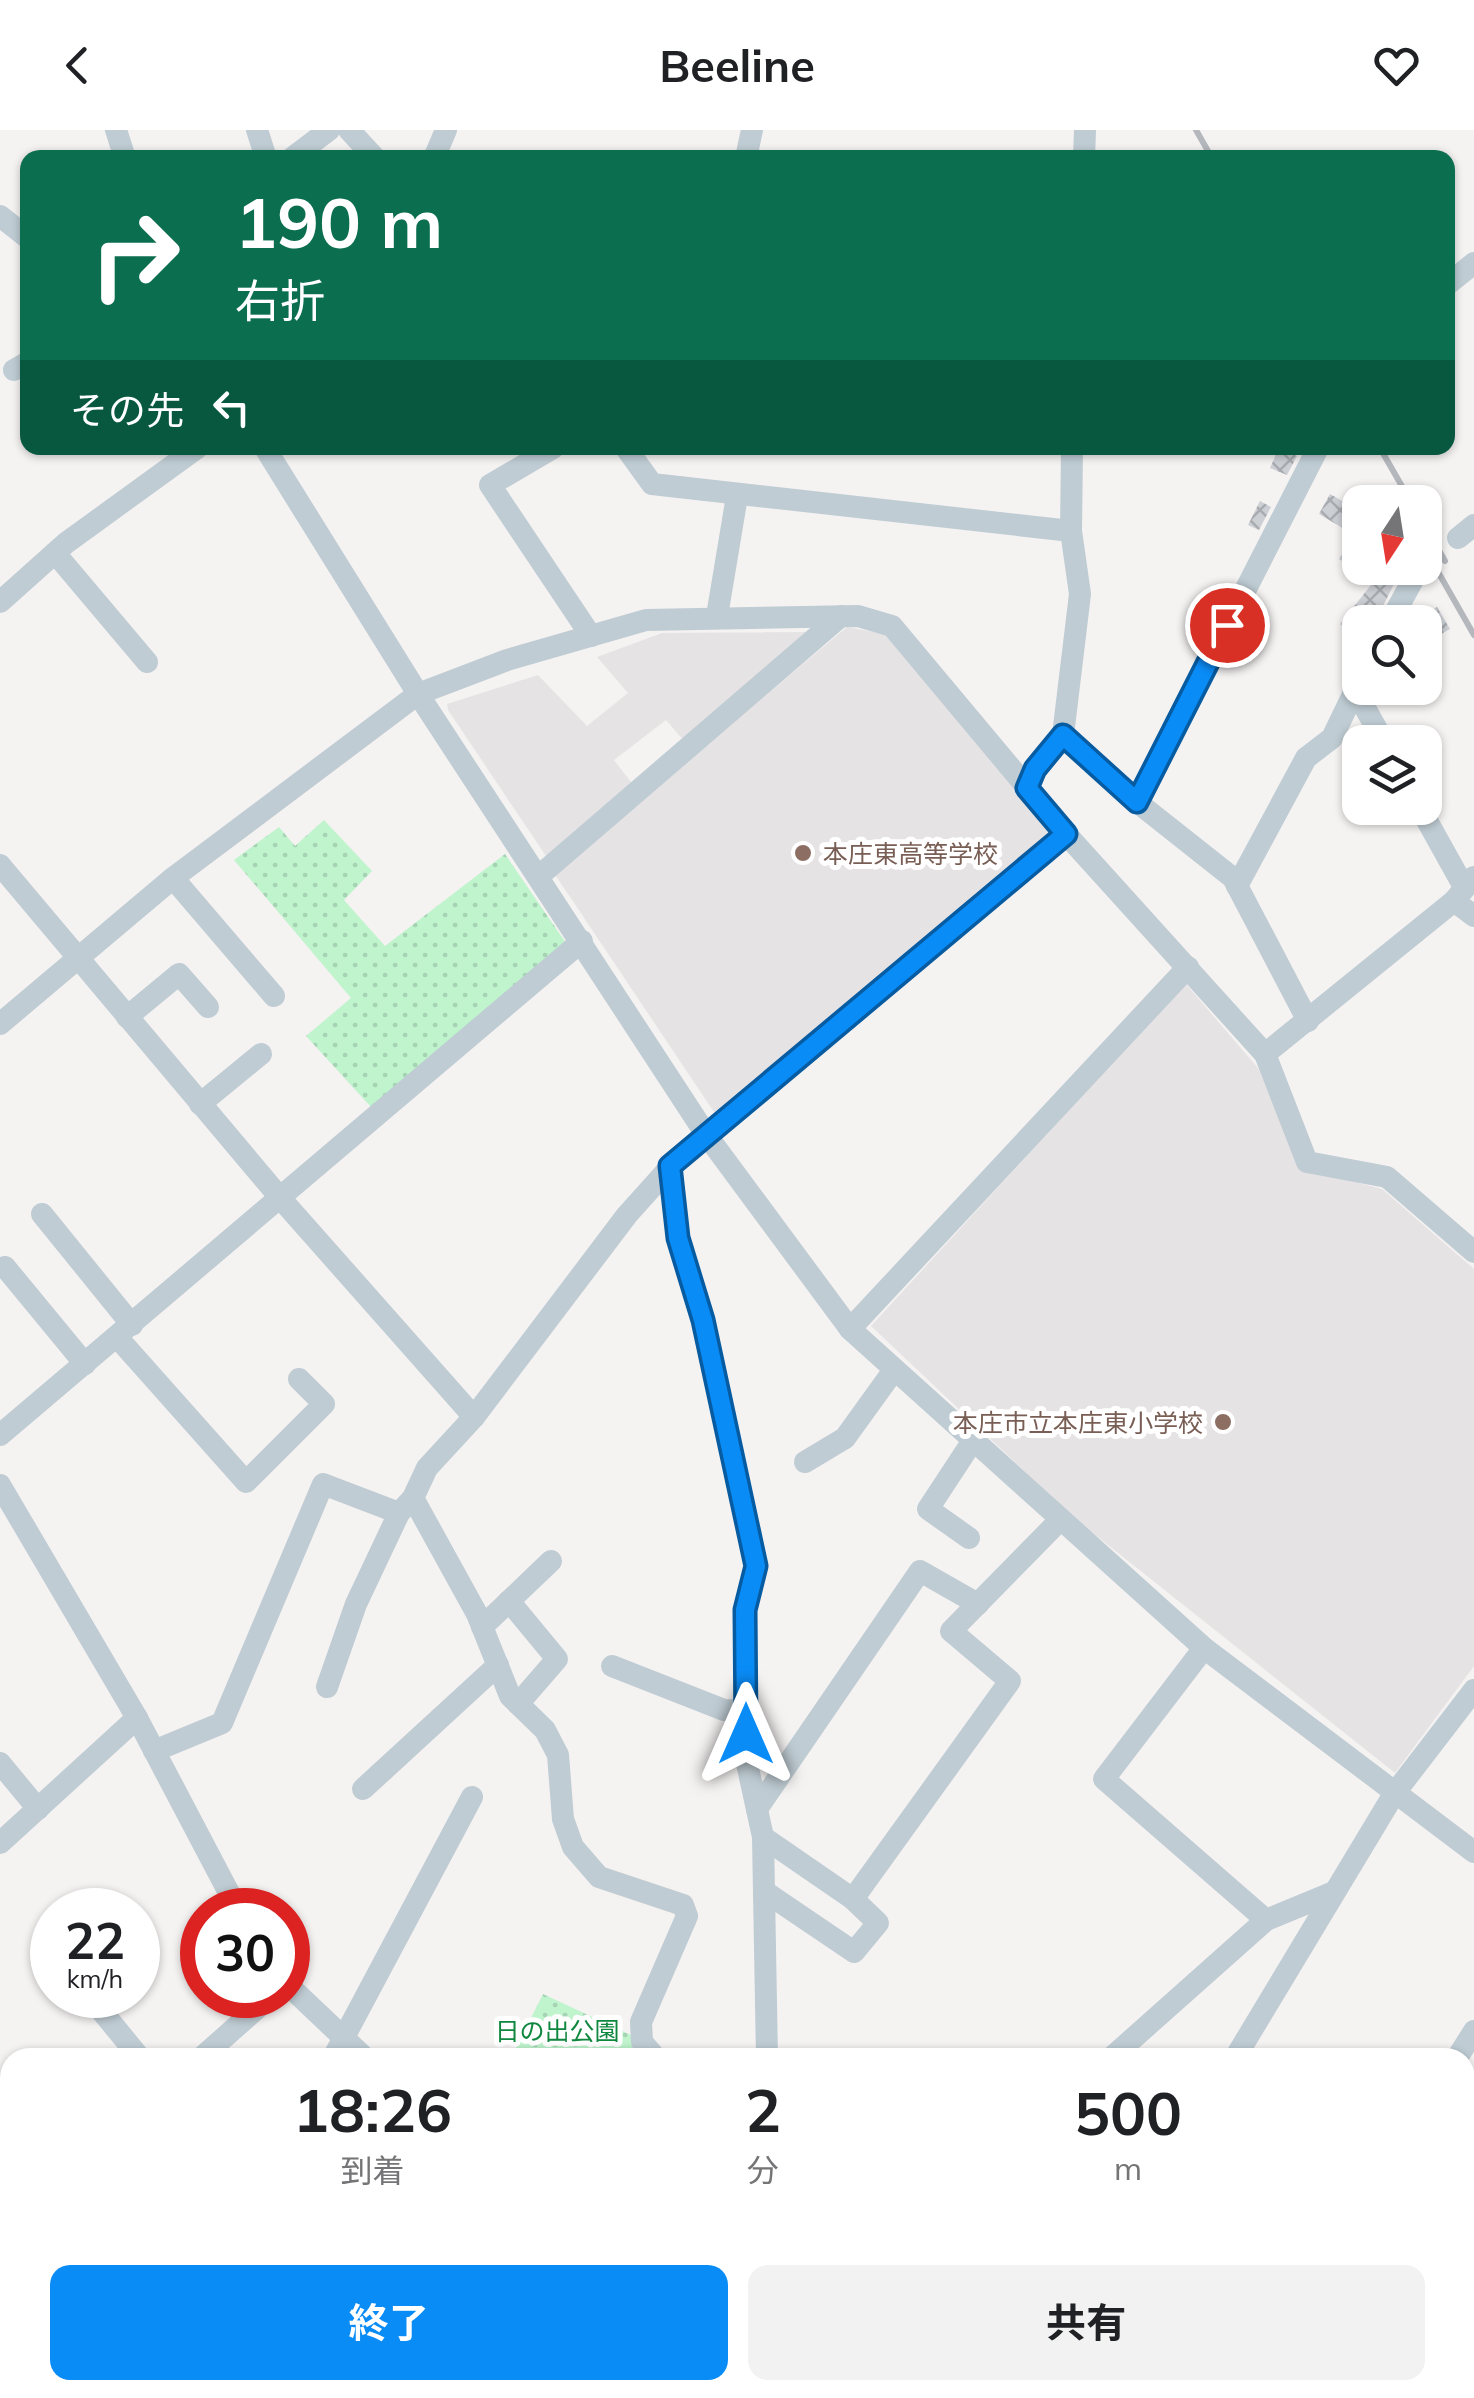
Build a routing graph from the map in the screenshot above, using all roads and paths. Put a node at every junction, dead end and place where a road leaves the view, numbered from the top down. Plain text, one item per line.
1 (329, 130) edge
2 (349, 130) edge
3 (302, 150) edge
4 (368, 150) edge
5 (188, 455) edge
6 (269, 455) edge
7 (542, 455) edge
8 (631, 455) edge
9 (1072, 455) edge
10 (1314, 455) edge
11 (737, 496) junction
12 (1070, 531) junction
13 (56, 553) junction
14 (0, 602) edge
15 (717, 616) junction
16 (842, 616) junction
17 (591, 636) junction
18 (147, 662) dead end
19 (418, 694) junction
20 (1348, 705) edge
21 (1063, 735) junction
22 (1027, 788) junction
23 (1137, 802) junction
24 (1429, 825) edge
25 (1066, 834) junction
26 (0, 865) edge
27 (539, 876) junction
28 (172, 878) junction
29 (1237, 886) junction
30 (1464, 888) edge
31 (1474, 916) edge
32 (582, 941) junction
33 (78, 960) junction
34 (1188, 967) junction
35 (274, 996) dead end
36 (208, 1007) dead end
37 (127, 1017) junction
38 (1308, 1021) junction
39 (0, 1024) edge
40 (261, 1054) dead end
41 (1265, 1054) junction
42 (200, 1104) junction
43 (705, 1133) junction
44 (670, 1166) junction
45 (282, 1200) junction
46 (42, 1214) dead end
47 (1474, 1252) edge
48 (5, 1267) dead end
49 (850, 1330) junction
50 (125, 1331) junction
51 (85, 1364) junction
52 (894, 1370) junction
53 (299, 1378) dead end
54 (474, 1417) junction
55 (0, 1435) edge
56 (972, 1442) junction
57 (805, 1462) dead end
58 (0, 1485) edge
59 (406, 1506) junction
60 (1059, 1521) junction
61 (969, 1538) dead end
62 (551, 1562) dead end
63 (509, 1601) junction
64 (978, 1604) junction
65 (482, 1627) junction
66 (1204, 1648) junction
67 (498, 1666) junction
68 (612, 1666) dead end
69 (327, 1687) dead end
70 (1473, 1692) edge
71 (518, 1704) junction
72 (746, 1710) junction
73 (136, 1718) junction
74 (154, 1751) junction
75 (0, 1764) edge
76 (362, 1789) dead end
77 (1394, 1794) junction
78 (472, 1797) dead end
79 (756, 1808) junction
80 (38, 1809) junction
81 (763, 1837) junction
82 (0, 1843) edge
83 (1474, 1852) edge
84 (226, 1888) edge
85 (764, 1891) junction
86 (1334, 1892) junction
87 (853, 1899) junction
88 (1266, 1920) junction
89 (310, 2012) edge
90 (107, 2018) edge
91 (246, 2018) edge
92 (338, 2047) edge
93 (132, 2048) edge
94 (212, 2048) edge
95 (647, 2048) edge
96 (767, 2048) edge
97 (1121, 2048) edge
98 (1241, 2048) edge

1 - 3 street
2 - 4 street
5 - 13 street
6 - 19 street
7 - 17 street
8 - 11 street
9 - 12 street
10 - 23 street
11 - 12 street
11 - 15 street
12 - 21 street
13 - 14 street
13 - 18 street
15 - 16 street
15 - 17 street
16 - 22 street
16 - 27 street
17 - 19 street
19 - 27 street
19 - 28 street
20 - 29 street
21 - 22 street
21 - 23 street
22 - 25 street
23 - 29 street
24 - 30 street
25 - 34 street
25 - 43 street
26 - 33 street
27 - 32 street
28 - 33 street
28 - 35 street
29 - 38 street
30 - 31 street
30 - 38 street
32 - 43 street
32 - 45 street
33 - 37 street
33 - 39 street
34 - 41 street
34 - 49 street
36 - 37 street
37 - 42 street
38 - 41 street
40 - 42 street
41 - 47 street
42 - 45 street
43 - 44 street
43 - 49 street
44 - 54 street
44 - 72 street
45 - 50 street
45 - 54 street
46 - 50 street
48 - 51 street
49 - 52 street
50 - 51 street
50 - 53 street
51 - 55 street
52 - 56 street
52 - 57 street
54 - 59 street
56 - 60 street
56 - 61 street
58 - 73 street
59 - 65 street
59 - 69 street
59 - 74 street
60 - 64 street
60 - 66 street
62 - 63 street
63 - 65 street
63 - 71 street
64 - 79 street
64 - 87 street
65 - 67 street
66 - 77 street
66 - 88 street
67 - 71 street
67 - 76 street
68 - 72 street
70 - 77 street
71 - 95 street
72 - 79 street
73 - 74 street
73 - 80 street
74 - 84 street
75 - 80 street
77 - 83 street
77 - 86 street
78 - 92 street
79 - 81 street
80 - 82 street
81 - 85 street
81 - 87 street
85 - 87 street
85 - 96 street
86 - 88 street
86 - 98 street
88 - 97 street
89 - 92 street
90 - 93 street
91 - 94 street

